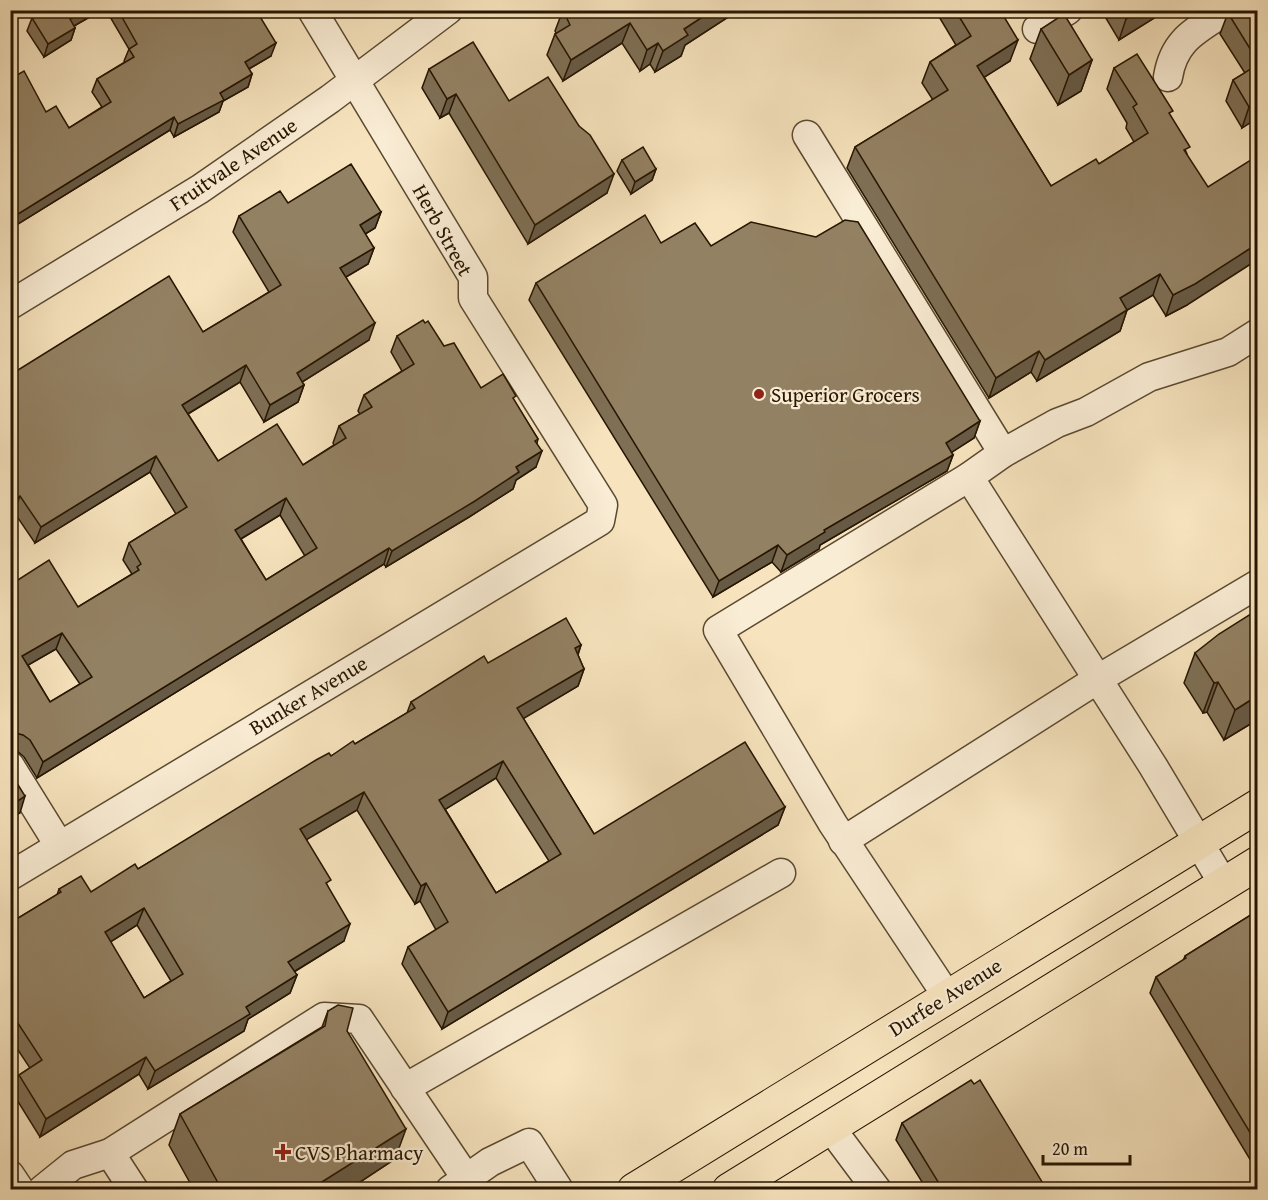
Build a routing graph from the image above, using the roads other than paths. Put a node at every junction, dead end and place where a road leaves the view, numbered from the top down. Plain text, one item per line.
1 (312, 10) edge
2 (447, 10) edge
3 (1068, 10) edge
4 (1227, 10) edge
5 (1037, 29) dead end
6 (1168, 77) dead end
7 (355, 79) junction
8 (807, 135) dead end
9 (10, 305) edge
10 (1257, 333) edge
11 (1003, 453) junction
12 (969, 477) junction
13 (603, 513) joint
14 (1257, 584) edge
15 (1098, 679) junction
16 (10, 766) edge
17 (1257, 806) edge
18 (1198, 840) junction
19 (843, 841) junction
20 (59, 845) junction
21 (1257, 863) edge
22 (781, 873) dead end
23 (10, 876) edge
24 (1223, 883) junction
25 (947, 996) junction
26 (405, 1088) junction
27 (830, 1127) junction
28 (110, 1153) junction
29 (10, 1175) edge
30 (458, 1184) edge
31 (20, 1190) edge
32 (42, 1190) edge
33 (134, 1190) edge
34 (559, 1190) edge
35 (634, 1190) edge
36 (729, 1190) edge
37 (877, 1190) edge

1 - 7 street, Herb Street
2 - 7 street, Fruitvale Avenue
3 - 5 street
4 - 6 street
7 - 9 street, Fruitvale Avenue
7 - 13 street, Herb Street
8 - 11 street
10 - 11 street
11 - 12 street
12 - 15 street
12 - 19 street
13 - 20 street, Bunker Avenue
14 - 15 street
15 - 18 street
15 - 19 street
16 - 20 street
17 - 18 main road, Durfee Avenue
18 - 24 street
18 - 25 main road, Durfee Avenue
19 - 25 street
20 - 23 street, Bunker Avenue
21 - 24 main road
22 - 26 street
24 - 27 main road
25 - 35 main road, Durfee Avenue
26 - 28 street
26 - 30 street
27 - 36 main road
27 - 37 street
28 - 32 street
28 - 33 street
29 - 31 street
30 - 34 street

